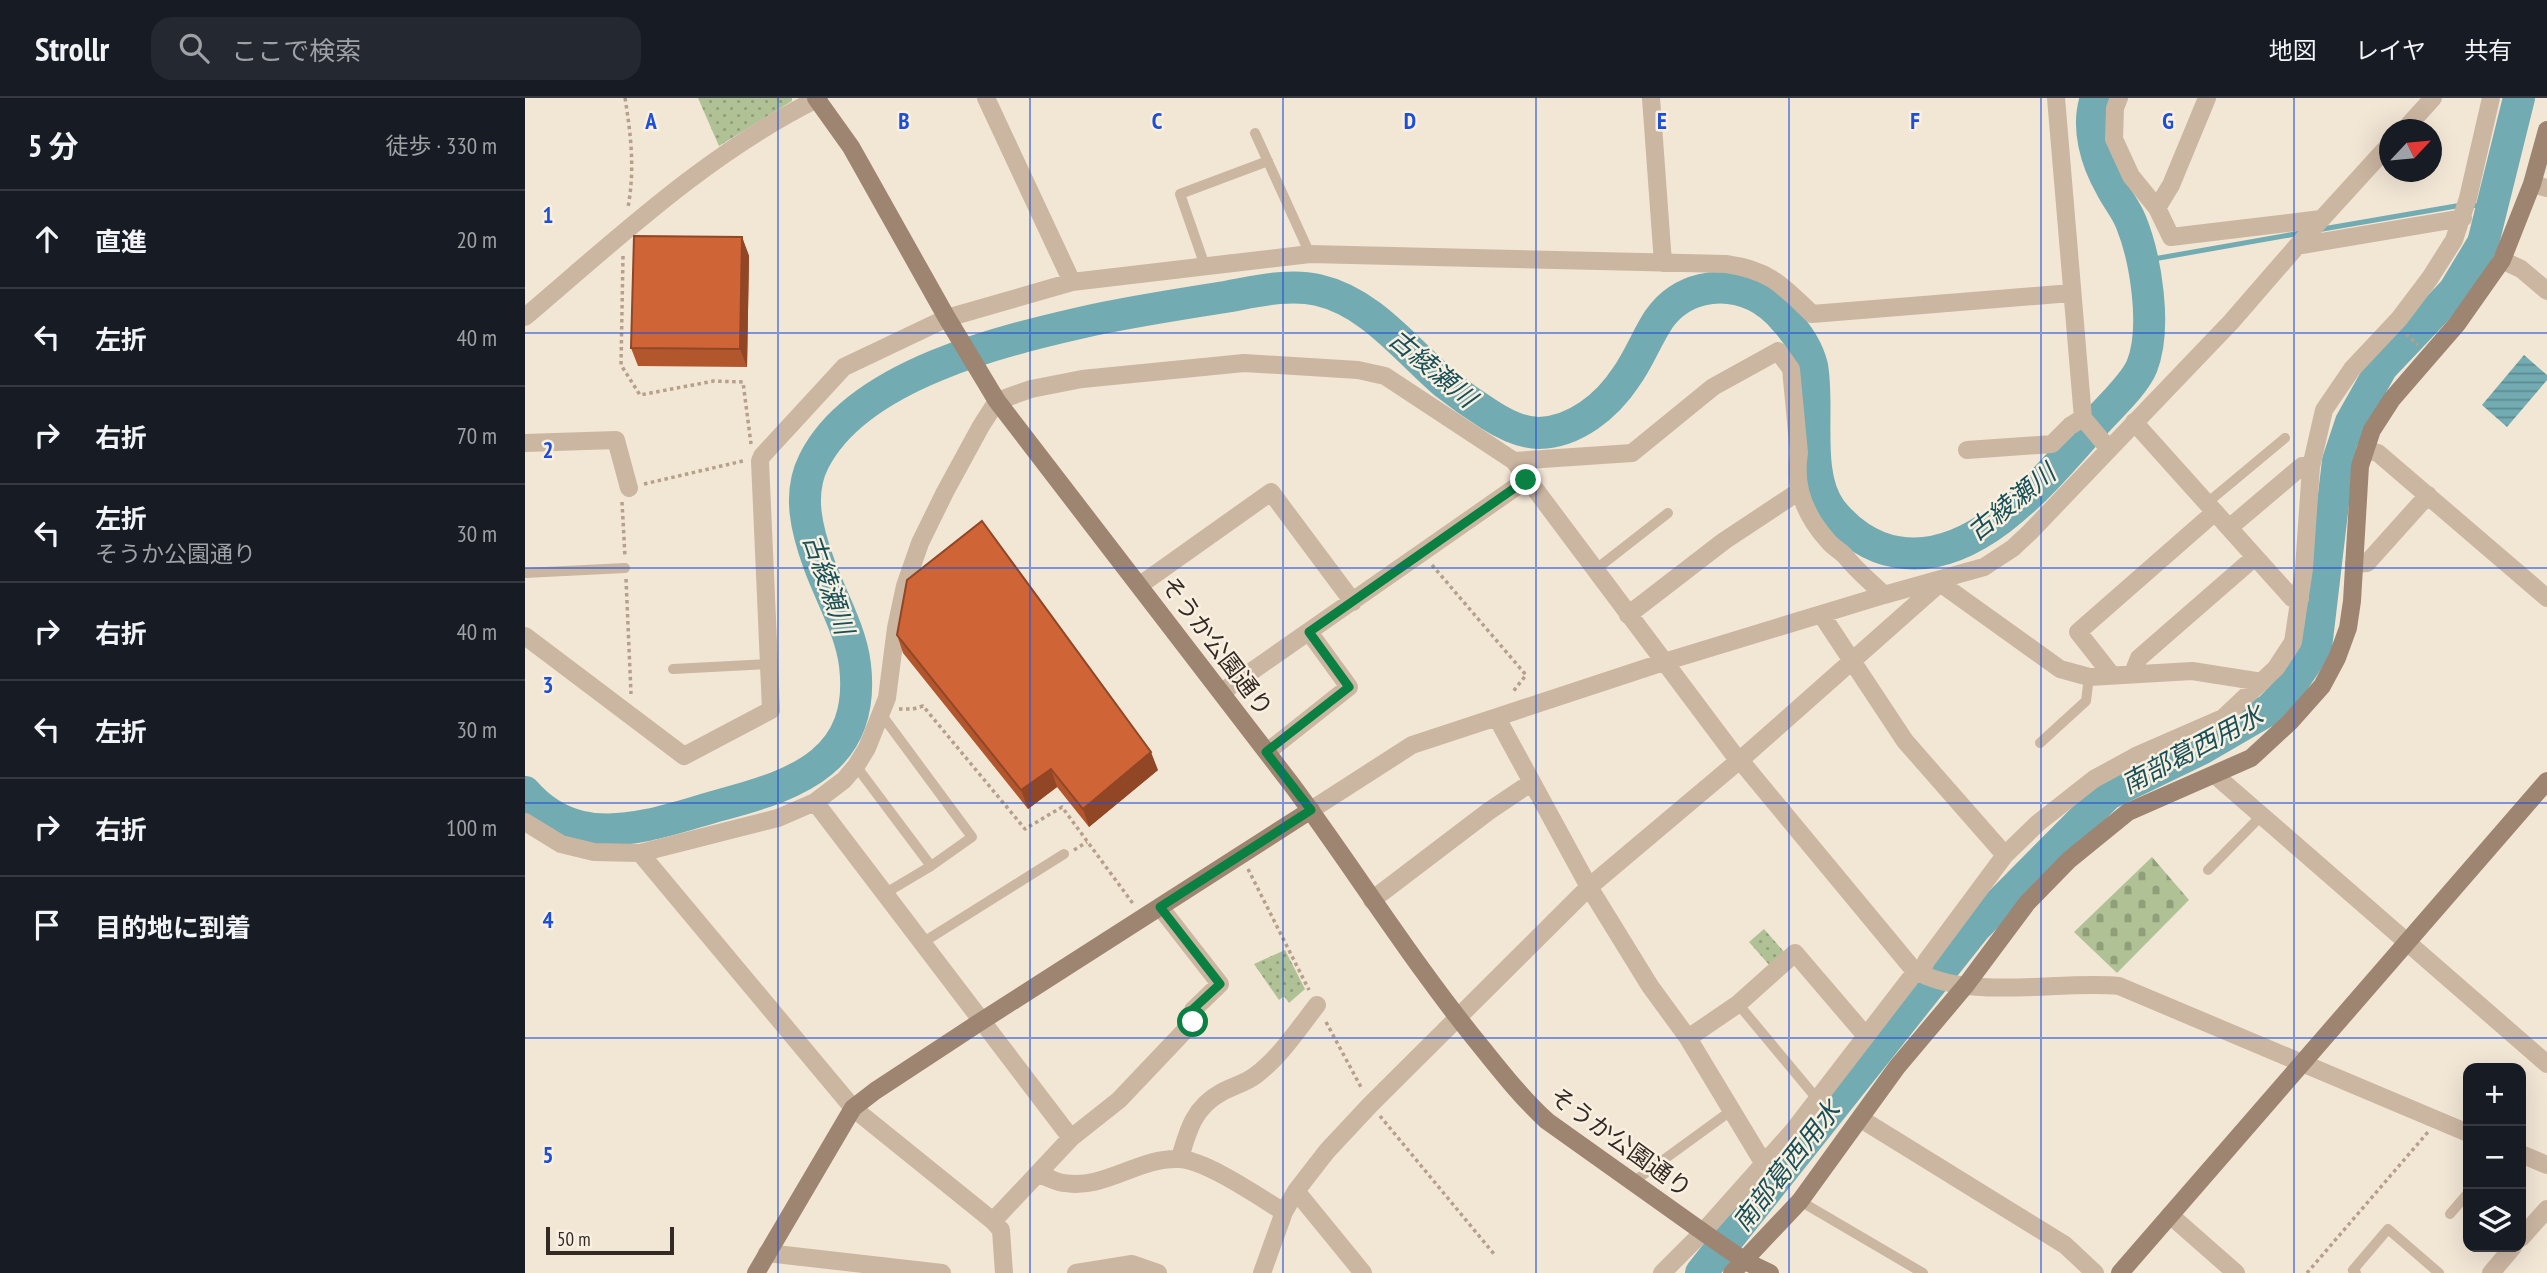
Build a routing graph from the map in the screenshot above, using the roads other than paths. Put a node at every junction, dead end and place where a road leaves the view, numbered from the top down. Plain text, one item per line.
1 (817, 98) edge
2 (986, 98) edge
3 (1651, 98) edge
4 (2056, 98) edge
5 (2119, 98) edge
6 (2207, 98) edge
7 (2433, 98) edge
8 (2491, 98) edge
9 (2414, 119) edge
10 (2547, 130) edge
11 (1255, 133) dead end
12 (2379, 156) edge
13 (1268, 161) junction
14 (2540, 186) edge
15 (2157, 208) junction
16 (2463, 218) junction
17 (2321, 219) junction
18 (2297, 246) junction
19 (1310, 254) junction
20 (2502, 260) junction
21 (1663, 263) junction
22 (1205, 267) junction
23 (1072, 282) junction
24 (2547, 292) edge
25 (2071, 293) junction
26 (525, 317) edge
27 (951, 323) junction
28 (993, 393) junction
29 (2083, 418) junction
30 (2134, 422) junction
31 (2285, 438) dead end
32 (525, 443) edge
33 (2109, 449) junction
34 (1967, 450) dead end
35 (2365, 450) junction
36 (1514, 461) junction
37 (2311, 467) junction
38 (1526, 480) junction
39 (629, 488) road end
40 (1798, 492) junction
41 (2428, 495) junction
42 (2211, 508) junction
43 (1668, 513) dead end
44 (2229, 528) junction
45 (2255, 557) junction
46 (2354, 564) junction
47 (625, 568) road end
48 (1595, 570) junction
49 (525, 573) edge
50 (1947, 579) junction
51 (1140, 585) junction
52 (1884, 595) junction
53 (2547, 598) edge
54 (2300, 599) junction
55 (1353, 602) junction
56 (1821, 614) junction
57 (1628, 615) junction
58 (1309, 632) junction
59 (525, 636) edge
60 (1853, 661) junction
61 (1664, 662) junction
62 (767, 664) junction
63 (673, 669) dead end
64 (2133, 673) junction
65 (2111, 674) junction
66 (2089, 677) junction
67 (2262, 682) junction
68 (1222, 692) junction
69 (882, 712) junction
70 (1500, 717) junction
71 (2040, 743) dead end
72 (1266, 752) junction
73 (1739, 759) junction
74 (856, 766) junction
75 (2215, 775) junction
76 (2547, 781) edge
77 (1532, 782) junction
78 (815, 803) junction
79 (1311, 810) junction
80 (2260, 817) junction
81 (525, 822) edge
82 (640, 853) junction
83 (1063, 854) dead end
84 (2005, 855) junction
85 (931, 866) junction
86 (2208, 870) dead end
87 (1589, 887) junction
88 (884, 894) junction
89 (1372, 900) junction
90 (1160, 907) junction
91 (2408, 942) junction
92 (922, 943) junction
93 (1918, 972) junction
94 (1961, 985) junction
95 (1738, 1004) junction
96 (1310, 1010) road end
97 (1457, 1017) junction
98 (981, 1022) junction
99 (1866, 1036) junction
100 (1688, 1038) junction
101 (2301, 1064) junction
102 (2547, 1064) edge
103 (1818, 1100) junction
104 (853, 1108) junction
105 (1732, 1110) junction
106 (1861, 1119) junction
107 (2463, 1131) edge
108 (1071, 1139) junction
109 (2526, 1156) edge
110 (1180, 1158) junction
111 (1764, 1164) junction
112 (2547, 1165) edge
113 (1039, 1174) junction
114 (1633, 1182) junction
115 (1296, 1191) junction
116 (2463, 1199) edge
117 (1800, 1201) junction
118 (2547, 1209) edge
119 (1284, 1212) junction
120 (2170, 1214) junction
121 (2450, 1214) dead end
122 (993, 1220) junction
123 (2526, 1232) edge
124 (1706, 1234) junction
125 (2509, 1252) edge
126 (768, 1253) junction
127 (1738, 1263) edge
128 (876, 1269) edge
129 (1095, 1271) edge
130 (756, 1273) edge
131 (943, 1273) edge
132 (1004, 1273) edge
133 (1076, 1273) edge
134 (1159, 1273) edge
135 (1262, 1273) edge
136 (1363, 1273) edge
137 (1662, 1273) edge
138 (1770, 1273) edge
139 (1923, 1273) edge
140 (2095, 1273) edge
141 (2120, 1273) edge
142 (2236, 1273) edge
143 (2356, 1273) edge
144 (2439, 1273) edge
145 (2491, 1273) edge

1 - 26 street
1 - 27 street, そうか公園通り
2 - 23 street
3 - 21 street
4 - 25 street
5 - 15 street
6 - 15 street
7 - 9 street
8 - 16 street
10 - 14 street
11 - 13 lane
12 - 17 street
13 - 19 lane
13 - 22 lane
14 - 20 street
15 - 17 street
16 - 18 street
16 - 37 street
17 - 18 street
18 - 30 street
19 - 21 street
19 - 22 street
20 - 24 street
20 - 35 street
21 - 25 street
22 - 23 street
23 - 27 street
25 - 29 street
27 - 28 street, そうか公園通り
27 - 62 street
28 - 36 street
28 - 51 street, そうか公園通り
28 - 69 street
29 - 33 street
29 - 34 street
30 - 33 street
30 - 42 street
31 - 42 lane
32 - 39 street
33 - 50 street
35 - 41 street
35 - 46 street
36 - 38 street
36 - 40 street
37 - 44 street
37 - 54 street
38 - 48 street
38 - 55 street
40 - 52 street
40 - 57 street
41 - 46 street
41 - 53 street
42 - 44 street
42 - 65 street
43 - 48 lane
44 - 45 street
45 - 54 street
45 - 64 street
46 - 75 street
47 - 49 lane
48 - 57 street
50 - 52 street
50 - 60 street
50 - 66 street
51 - 55 street
51 - 68 street, そうか公園通り
52 - 56 street
54 - 67 street
55 - 58 street
56 - 60 street
56 - 61 street
57 - 61 street
58 - 68 street
58 - 72 street
59 - 62 street
60 - 73 street
60 - 84 street
61 - 70 street
61 - 73 street
62 - 63 lane
64 - 65 street
64 - 67 street
65 - 66 street
66 - 71 lane
67 - 84 street
68 - 72 street, そうか公園通り
69 - 74 street
69 - 85 lane
70 - 77 street
70 - 79 street
72 - 79 street, そうか公園通り
73 - 87 street
73 - 93 street
74 - 78 street
74 - 85 lane
75 - 80 street
75 - 94 street
76 - 91 street
77 - 87 street
77 - 89 street
78 - 82 street
78 - 88 street
79 - 89 street, そうか公園通り
79 - 90 street
80 - 86 lane
80 - 91 street
81 - 82 street
82 - 104 street
83 - 92 lane
84 - 93 street
85 - 88 lane
87 - 97 street
87 - 100 street
88 - 92 street
89 - 97 street, そうか公園通り
90 - 98 street
90 - 108 street
91 - 101 street
91 - 102 street
92 - 98 street
93 - 94 street
93 - 99 street
94 - 101 street
94 - 106 street
95 - 99 street
95 - 100 street
95 - 103 lane
96 - 110 street
97 - 114 street, そうか公園通り
97 - 115 street
98 - 104 street
98 - 108 street
99 - 103 street
100 - 105 street
101 - 107 street
101 - 120 street
103 - 111 street
104 - 122 street
104 - 126 street
105 - 111 street
105 - 114 lane
106 - 117 street
106 - 140 street
108 - 113 street
109 - 112 street
110 - 113 street
110 - 119 street
111 - 124 street
113 - 122 street
114 - 124 street, そうか公園通り
115 - 119 street
115 - 136 street
116 - 121 lane
117 - 127 street
117 - 139 lane
118 - 123 street
119 - 135 street
120 - 141 street
120 - 142 street
122 - 132 street
124 - 127 street, そうか公園通り
124 - 137 street
125 - 145 street
126 - 128 street
126 - 130 street
127 - 138 street, そうか公園通り
128 - 131 street
129 - 133 street
129 - 134 street
143 - 144 lane

